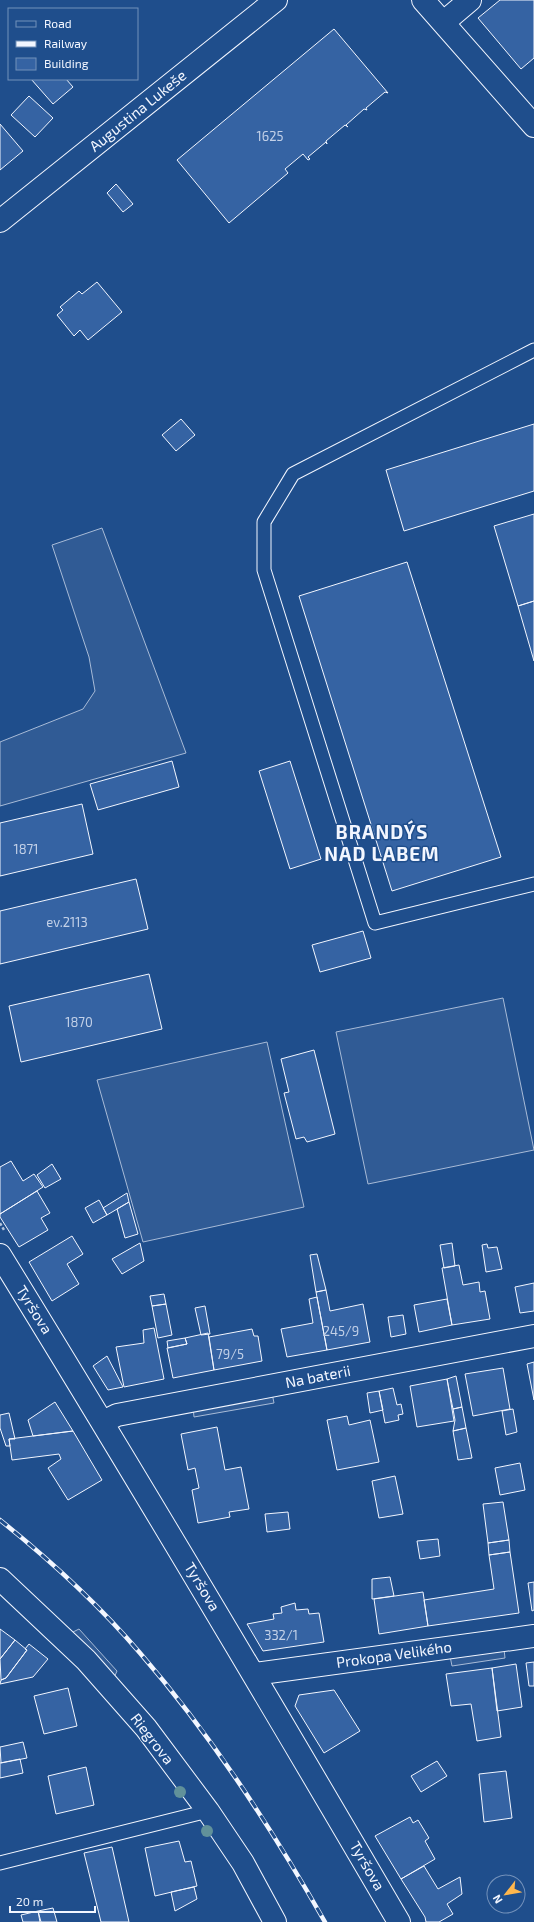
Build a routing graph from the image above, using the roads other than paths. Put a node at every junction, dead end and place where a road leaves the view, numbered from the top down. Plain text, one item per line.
1 (276, 0) edge
2 (423, 0) edge
3 (470, 0) edge
4 (444, 22) junction
5 (534, 126) edge
6 (0, 221) edge
7 (534, 350) edge
8 (534, 884) edge
9 (0, 1255) edge
10 (534, 1336) edge
11 (103, 1422) junction
12 (0, 1579) edge
13 (534, 1636) edge
14 (254, 1674) junction
15 (208, 1811) junction
16 (0, 1863) edge
17 (276, 1922) edge
18 (399, 1922) edge

1 - 6 street, Augustina Lukeše
2 - 4 street
3 - 4 street
4 - 5 street
7 - 8 lane
9 - 11 street, Tyršova
10 - 11 street, Na baterii
11 - 14 street, Tyršova
12 - 15 street, Riegrova
13 - 14 street, Prokopa Velikého
14 - 18 street, Tyršova
15 - 16 lane
15 - 17 street, Riegrova

